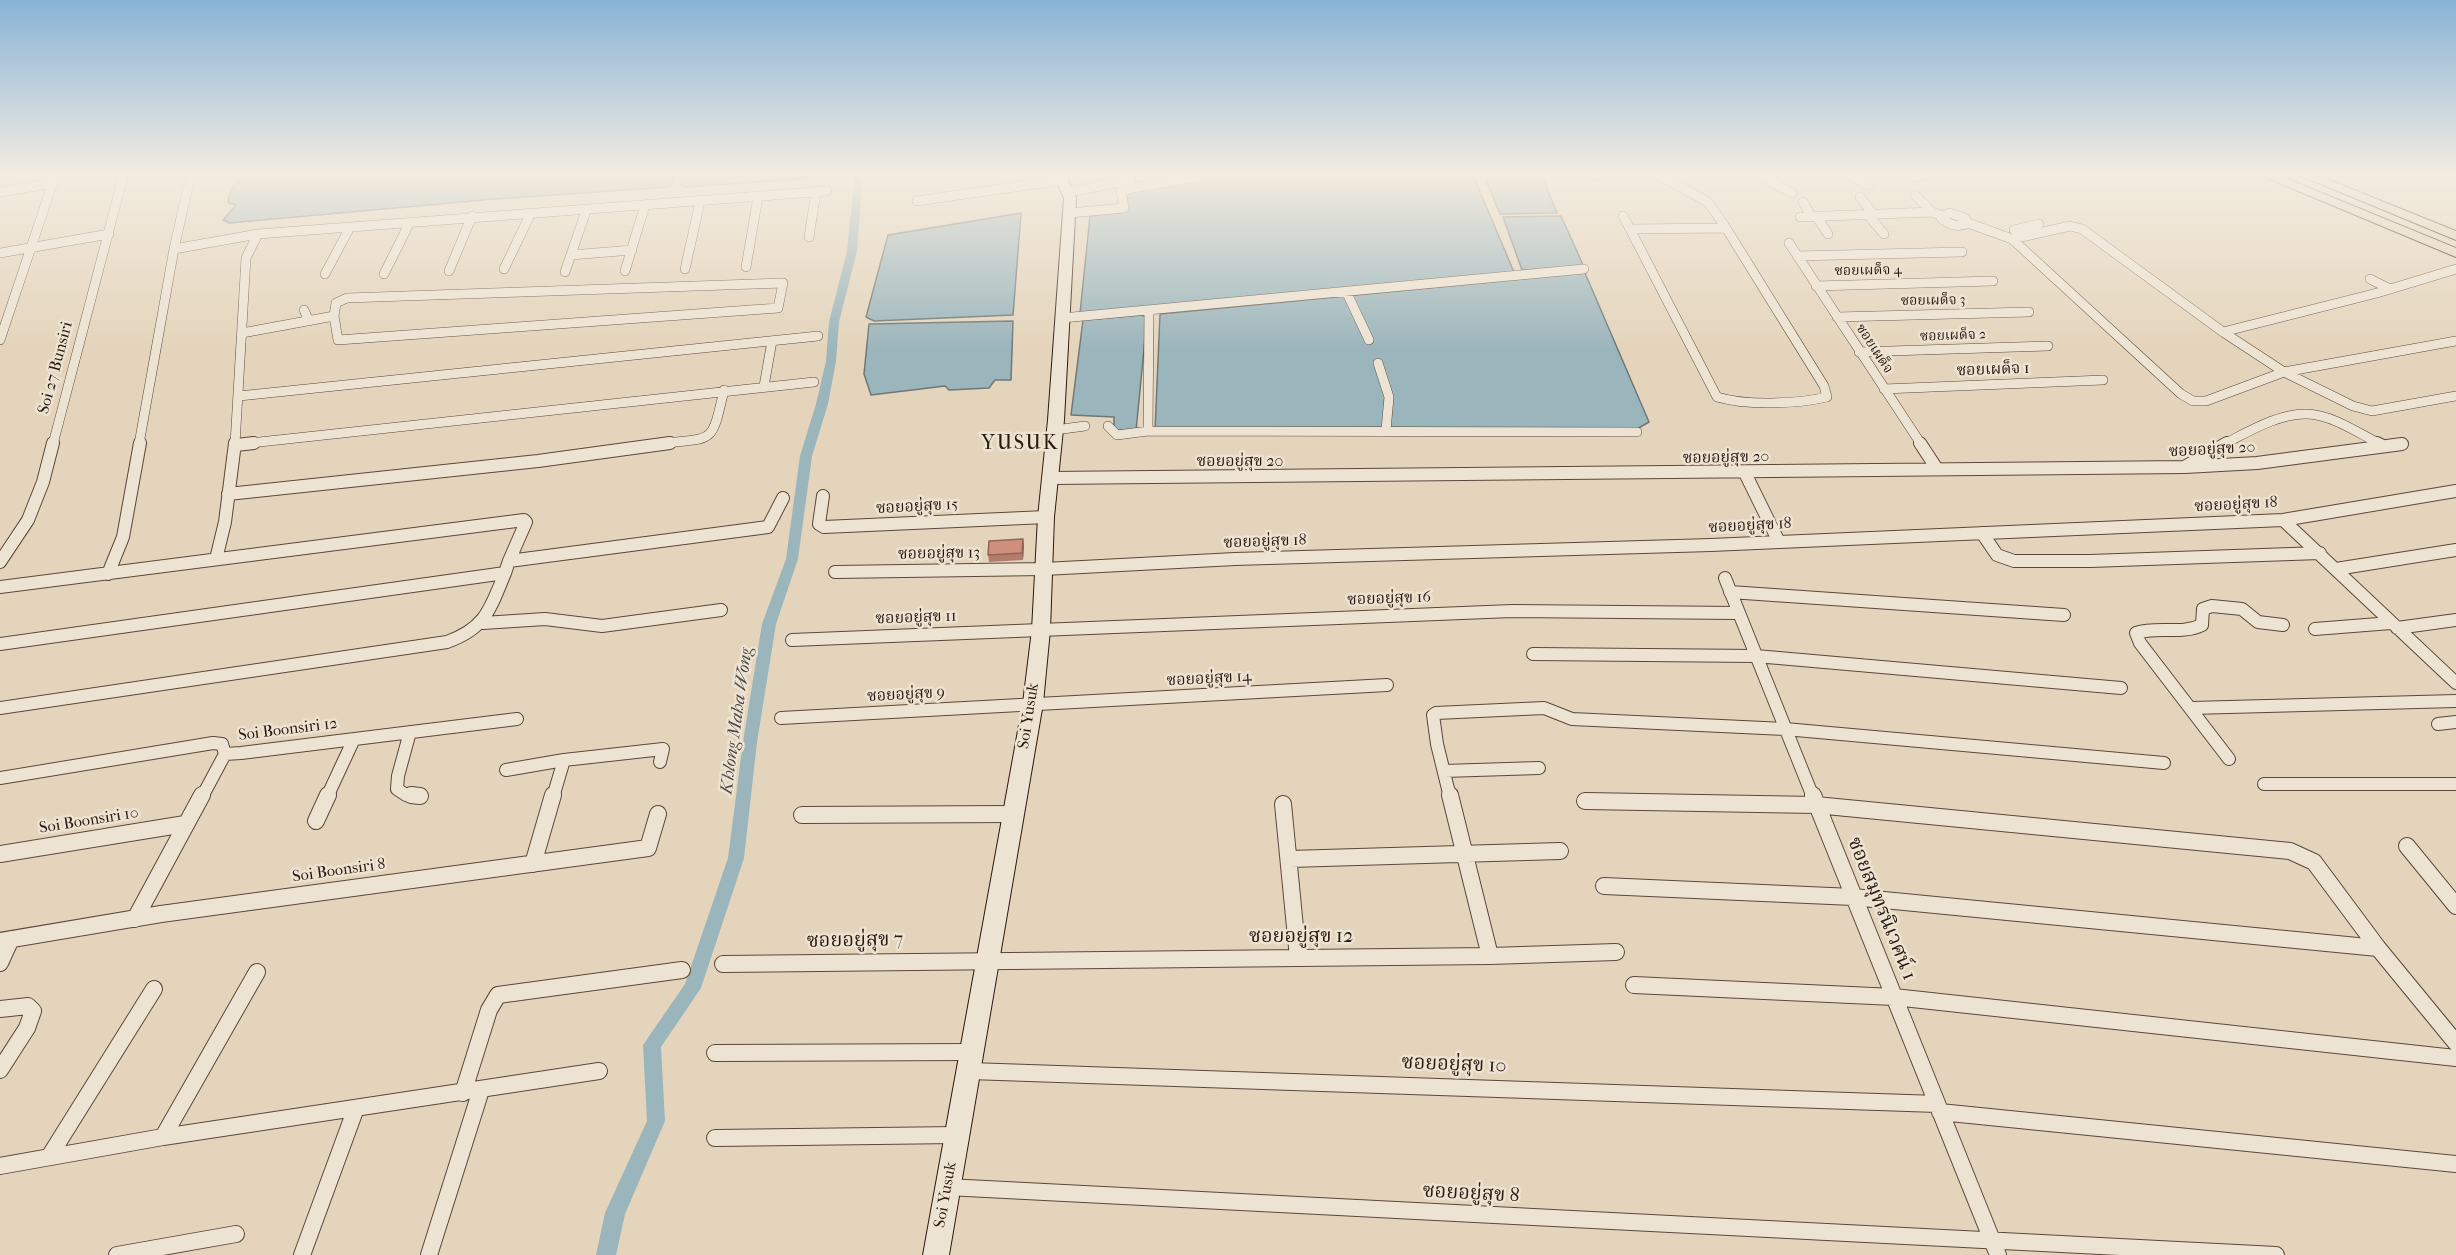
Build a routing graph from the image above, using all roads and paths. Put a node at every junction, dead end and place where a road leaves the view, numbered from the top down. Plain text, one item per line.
1 (38, 232) edge
2 (178, 232) edge
3 (302, 232) edge
4 (348, 232) edge
5 (405, 232) edge
6 (465, 232) edge
7 (522, 232) edge
8 (579, 232) edge
9 (637, 232) edge
10 (693, 232) edge
11 (752, 232) edge
12 (810, 232) edge
13 (1068, 232) edge
14 (1631, 232) edge
15 (1728, 232) edge
16 (1826, 232) edge
17 (1993, 232) edge
18 (2009, 232) edge
19 (2048, 232) edge
20 (2083, 232) edge
21 (2404, 232) edge
22 (2428, 232) edge
23 (109, 234) joint
24 (258, 234) junction
25 (1828, 234) dead end
26 (2000, 234) junction
27 (809, 237) dead end
28 (2012, 239) junction
29 (1789, 243) dead end
30 (2456, 244) edge
31 (33, 247) junction
32 (174, 249) junction
33 (632, 250) junction
34 (1962, 252) dead end
35 (0, 253) edge
36 (2456, 253) edge
37 (571, 255) junction
38 (1797, 256) junction
39 (746, 267) dead end
40 (504, 269) dead end
41 (685, 269) dead end
42 (1584, 269) dead end
43 (2456, 269) edge
44 (449, 271) dead end
45 (625, 271) dead end
46 (565, 272) dead end
47 (325, 274) dead end
48 (384, 274) dead end
49 (2370, 279) dead end
50 (1993, 281) dead end
51 (1816, 286) junction
52 (2391, 289) junction
53 (1346, 291) junction
54 (304, 310) dead end
55 (1149, 310) junction
56 (2029, 312) dead end
57 (334, 316) junction
58 (1837, 317) junction
59 (2202, 317) junction
60 (1062, 318) junction
61 (2184, 318) dead end
62 (309, 321) junction
63 (2223, 332) junction
64 (242, 333) junction
65 (818, 336) dead end
66 (0, 340) edge
67 (1369, 340) dead end
68 (772, 341) junction
69 (2456, 341) edge
70 (2048, 346) dead end
71 (1860, 352) junction
72 (1378, 363) dead end
73 (2284, 372) junction
74 (2103, 380) dead end
75 (814, 382) dead end
76 (764, 386) junction
77 (1884, 389) junction
78 (723, 390) junction
79 (238, 396) junction
80 (2456, 396) edge
81 (1085, 426) dead end
82 (1108, 426) dead end
83 (1055, 430) junction
84 (1386, 430) junction
85 (1148, 431) junction
86 (1637, 432) dead end
87 (2402, 444) dead end
88 (236, 445) junction
89 (2383, 446) junction
90 (2185, 467) junction
91 (1937, 469) junction
92 (1745, 473) junction
93 (1050, 478) junction
94 (2456, 491) edge
95 (228, 494) junction
96 (823, 496) dead end
97 (783, 498) dead end
98 (1046, 517) junction
99 (2283, 520) junction
100 (1982, 533) junction
101 (1778, 540) junction
102 (2456, 550) edge
103 (5, 552) edge
104 (2320, 552) junction
105 (216, 559) junction
106 (507, 567) junction
107 (1044, 569) junction
108 (2336, 569) junction
109 (835, 572) dead end
110 (108, 574) junction
111 (0, 587) edge
112 (721, 610) dead end
113 (1738, 613) junction
114 (2064, 615) dead end
115 (2456, 620) edge
116 (483, 623) junction
117 (2394, 625) junction
118 (2283, 626) dead end
119 (2315, 629) dead end
120 (1041, 630) junction
121 (792, 640) dead end
122 (0, 644) edge
123 (1533, 654) dead end
124 (1756, 656) junction
125 (2456, 683) edge
126 (1387, 686) dead end
127 (2121, 688) dead end
128 (2456, 701) edge
129 (1033, 703) junction
130 (0, 708) edge
131 (2191, 708) junction
132 (781, 718) dead end
133 (517, 719) dead end
134 (2456, 722) edge
135 (2438, 724) dead end
136 (1785, 729) junction
137 (410, 732) junction
138 (354, 739) junction
139 (225, 754) junction
140 (2229, 759) dead end
141 (564, 760) junction
142 (660, 762) dead end
143 (2164, 762) dead end
144 (1539, 768) dead end
145 (506, 770) dead end
146 (1444, 771) junction
147 (0, 778) edge
148 (2264, 784) dead end
149 (2456, 784) edge
150 (420, 796) dead end
151 (1585, 801) dead end
152 (1283, 804) dead end
153 (1816, 805) junction
154 (1013, 813) junction
155 (658, 814) dead end
156 (802, 816) dead end
157 (316, 821) dead end
158 (185, 824) junction
159 (2407, 846) dead end
160 (1560, 851) dead end
161 (1465, 852) junction
162 (0, 854) edge
163 (1290, 859) junction
164 (533, 864) junction
165 (1604, 886) dead end
166 (1854, 897) junction
167 (2456, 906) edge
168 (135, 919) junction
169 (6, 940) edge
170 (2378, 948) junction
171 (1616, 952) dead end
172 (1490, 956) junction
173 (1298, 958) junction
174 (987, 960) junction
175 (0, 963) edge
176 (723, 964) dead end
177 (682, 970) dead end
178 (257, 972) dead end
179 (1634, 985) dead end
180 (154, 990) dead end
181 (1894, 997) junction
182 (0, 1009) edge
183 (2456, 1043) edge
184 (715, 1053) dead end
185 (2456, 1058) edge
186 (971, 1062) junction
187 (0, 1070) edge
188 (599, 1071) dead end
189 (481, 1090) junction
190 (463, 1093) junction
191 (356, 1108) junction
192 (1938, 1108) junction
193 (957, 1135) junction
194 (163, 1137) junction
195 (715, 1138) dead end
196 (49, 1157) junction
197 (2456, 1164) edge
198 (0, 1166) edge
199 (947, 1187) junction
200 (236, 1233) dead end
201 (1995, 1248) edge
202 (172, 1251) edge
203 (117, 1255) edge
204 (302, 1255) edge
205 (429, 1255) edge
206 (936, 1255) edge
207 (2276, 1255) edge

1 - 31 street
2 - 32 street
3 - 24 street
4 - 47 street
5 - 48 street
6 - 44 street
7 - 40 street
8 - 37 street
9 - 33 street
10 - 41 street
11 - 39 street
12 - 27 street
13 - 60 street, Soi Yusuk
14 - 15 street
16 - 25 street
17 - 26 street
18 - 26 street
19 - 28 street
20 - 59 street
21 - 36 main road
22 - 30 main road
23 - 31 street
23 - 103 street, Soi 27 Bunsiri
24 - 32 street
24 - 64 street
26 - 28 street
28 - 73 street
29 - 38 street, ซอยเผด็จ
31 - 35 street
31 - 66 street
32 - 110 street
33 - 37 street
33 - 45 street
34 - 38 street
37 - 46 street
38 - 51 street, ซอยเผด็จ
42 - 53 street
43 - 52 street
49 - 52 street
50 - 51 street, ซอยเผด็จ 4
51 - 58 street, ซอยเผด็จ
52 - 63 street
53 - 55 street
53 - 67 street
54 - 62 street
55 - 60 street
55 - 85 street
56 - 58 street, ซอยเผด็จ 3
57 - 57 street
57 - 62 street
58 - 71 street, ซอยเผด็จ
59 - 61 street
59 - 63 street
60 - 83 street, Soi Yusuk
62 - 64 street
63 - 73 street
64 - 79 street
65 - 68 street
68 - 76 street
68 - 79 street
69 - 73 street
70 - 71 street, ซอยเผด็จ 2
71 - 77 street, ซอยเผด็จ
72 - 84 street
73 - 80 street
74 - 77 street, ซอยเผด็จ 1
75 - 76 street
76 - 78 street
77 - 91 street, ซอยเผด็จ
78 - 88 street
78 - 95 street
79 - 88 street
81 - 83 street
82 - 85 street
83 - 93 street, Soi Yusuk
84 - 85 street
84 - 86 street
87 - 89 street, ซอยอยู่สุข 20
88 - 95 street
89 - 90 street, ซอยอยู่สุข 20
89 - 90 street
90 - 91 street, ซอยอยู่สุข 20
91 - 92 street, ซอยอยู่สุข 20
92 - 93 street, ซอยอยู่สุข 20
92 - 101 street
93 - 98 street, Soi Yusuk
94 - 99 street, ซอยอยู่สุข 18
95 - 105 street
96 - 98 street, ซอยอยู่สุข 15
97 - 106 street
98 - 107 street, Soi Yusuk
99 - 100 street, ซอยอยู่สุข 18
99 - 104 street
100 - 101 street, ซอยอยู่สุข 18
100 - 104 street
101 - 107 street, ซอยอยู่สุข 18
102 - 108 street
104 - 108 street
105 - 106 street
105 - 110 street
106 - 116 street
106 - 122 street
107 - 109 street, ซอยอยู่สุข 13
107 - 120 street, Soi Yusuk
108 - 117 street
110 - 111 street
112 - 116 street
113 - 114 street, ซอยสมุทรนิเวศน์ 1
113 - 120 street, ซอยอยู่สุข 16
113 - 124 street, ซอยสมุทรนิเวศน์ 1
115 - 117 street
116 - 130 street
117 - 119 street
117 - 125 street
118 - 131 street
120 - 121 street, ซอยอยู่สุข 11
120 - 129 street, Soi Yusuk
123 - 124 street
124 - 127 street
124 - 136 street, ซอยสมุทรนิเวศน์ 1
126 - 129 street, ซอยอยู่สุข 14
128 - 131 street
129 - 132 street, ซอยอยู่สุข 9
129 - 154 street, Soi Yusuk
131 - 140 street
133 - 137 street, Soi Boonsiri 12
134 - 135 street
136 - 143 street
136 - 146 street
136 - 153 street, ซอยสมุทรนิเวศน์ 1
137 - 138 street, Soi Boonsiri 12
137 - 150 street
138 - 139 street, Soi Boonsiri 12
138 - 157 street
139 - 147 street, Soi Boonsiri 12
139 - 158 street
141 - 142 street
141 - 145 street
141 - 164 street
144 - 146 street
146 - 161 street
148 - 149 street
151 - 153 street
152 - 163 street
153 - 166 street, ซอยสมุทรนิเวศน์ 1
153 - 170 street
154 - 156 street
154 - 174 street, Soi Yusuk
155 - 164 street, Soi Boonsiri 8
158 - 162 street, Soi Boonsiri 10
158 - 168 street
159 - 167 street
160 - 161 street
161 - 163 street
161 - 172 street
163 - 173 street
164 - 168 street, Soi Boonsiri 8
165 - 166 street
166 - 170 street
166 - 181 street, ซอยสมุทรนิเวศน์ 1
168 - 169 street, Soi Boonsiri 8
169 - 175 street
170 - 183 street
171 - 172 street, ซอยอยู่สุข 12
172 - 173 street, ซอยอยู่สุข 12
173 - 174 street, ซอยอยู่สุข 12
174 - 176 street, ซอยอยู่สุข 7
174 - 186 street, Soi Yusuk
177 - 190 street
178 - 194 street
179 - 181 street
180 - 196 street
181 - 185 street
181 - 192 street, ซอยสมุทรนิเวศน์ 1
182 - 187 street
184 - 186 street, ซอยอยู่สุข 10
186 - 192 street, ซอยอยู่สุข 10
186 - 193 street, Soi Yusuk
188 - 189 street
189 - 190 street
189 - 205 street
190 - 191 street
191 - 194 street
191 - 204 street
192 - 197 street, ซอยอยู่สุข 10
192 - 201 street, ซอยสมุทรนิเวศน์ 1
193 - 195 street
193 - 199 street, Soi Yusuk
194 - 196 street
196 - 198 street
199 - 201 street, ซอยอยู่สุข 8
199 - 206 street, Soi Yusuk
200 - 202 street
201 - 207 street, ซอยอยู่สุข 8
202 - 203 street

